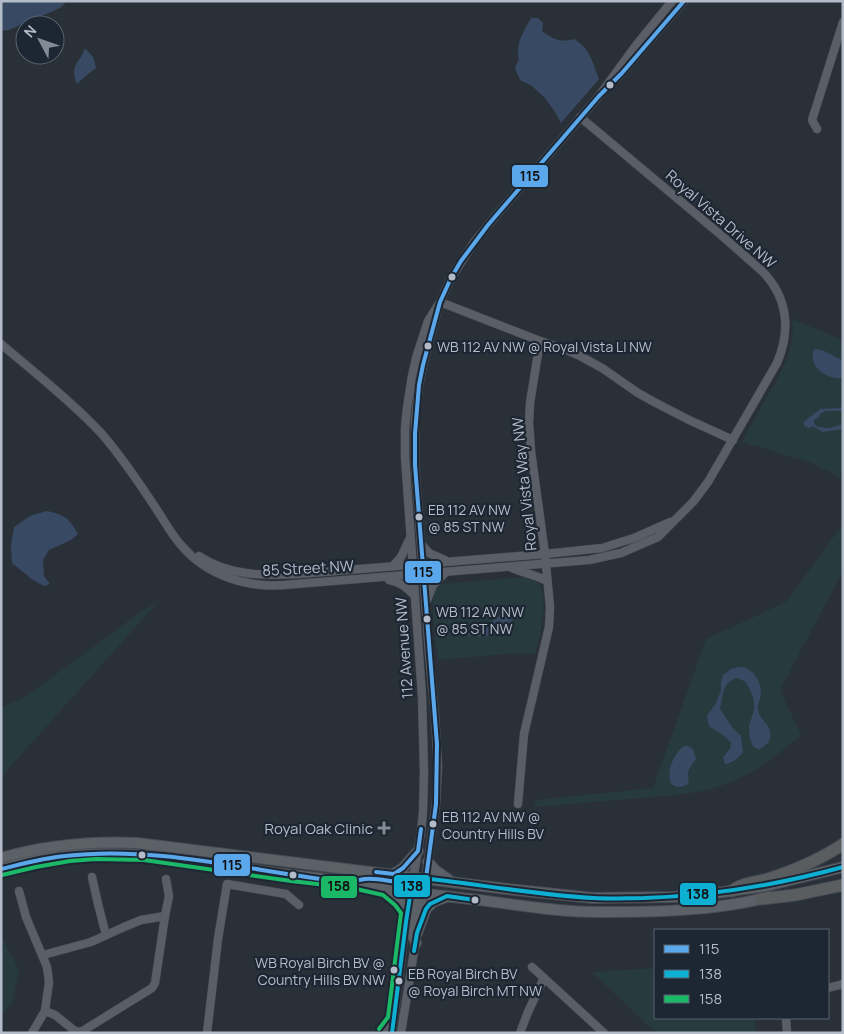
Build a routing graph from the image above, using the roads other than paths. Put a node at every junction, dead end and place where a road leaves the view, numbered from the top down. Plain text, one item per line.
1 (672, 1) edge
2 (684, 1) edge
3 (843, 22) edge
4 (599, 96) junction
5 (580, 118) junction
6 (817, 129) dead end
7 (440, 302) junction
8 (540, 341) junction
9 (1, 344) edge
10 (733, 440) junction
11 (674, 520) junction
12 (166, 524) junction
13 (410, 538) junction
14 (421, 544) junction
15 (545, 554) junction
16 (450, 561) junction
17 (423, 563) junction
18 (412, 564) junction
19 (546, 564) junction
20 (393, 566) junction
21 (510, 567) junction
22 (445, 573) junction
23 (424, 574) junction
24 (413, 575) junction
25 (385, 578) junction
26 (548, 581) junction
27 (414, 595) junction
28 (426, 604) junction
29 (518, 804) dead end
30 (843, 844) edge
31 (418, 851) junction
32 (1, 858) edge
33 (428, 862) junction
34 (843, 867) edge
35 (1, 868) edge
36 (394, 874) junction
37 (92, 876) dead end
38 (166, 879) dead end
39 (843, 880) edge
40 (353, 882) junction
41 (452, 882) junction
42 (417, 885) junction
43 (843, 885) edge
44 (386, 889) junction
45 (19, 891) dead end
46 (732, 891) junction
47 (447, 896) junction
48 (761, 899) junction
49 (299, 905) dead end
50 (407, 911) junction
51 (165, 916) junction
52 (106, 935) junction
53 (416, 938) junction
54 (42, 955) junction
55 (532, 967) dead end
56 (544, 978) junction
57 (843, 984) edge
58 (829, 988) edge
59 (45, 1011) junction
60 (394, 1019) junction
61 (786, 1019) edge
62 (602, 1032) edge
63 (32, 1033) edge
64 (207, 1033) edge
65 (384, 1033) edge
66 (392, 1033) edge
67 (401, 1033) edge
68 (520, 1033) edge
69 (787, 1033) edge

1 - 4 street, 112 Avenue NW
2 - 4 street, 112 Avenue NW
3 - 6 street
4 - 5 street, 112 Avenue NW
5 - 7 street, 112 Avenue NW
5 - 10 street, Royal Vista Drive NW
7 - 8 street
7 - 13 street, 112 Avenue NW
7 - 14 street, 112 Avenue NW
8 - 10 street
8 - 15 street, Royal Vista Way NW
9 - 12 street, 85 Street NW
10 - 11 street, Royal Vista Drive NW
11 - 15 street, Royal Vista Drive NW
11 - 19 street, Royal Vista Drive NW
12 - 20 street, 85 Street NW
12 - 25 street, 85 Street NW
13 - 18 street, 112 Avenue NW
13 - 20 street
14 - 16 street
14 - 17 street, 112 Avenue NW
15 - 16 street, Royal Vista Drive NW
15 - 19 street, Royal Vista Way NW
16 - 17 street, Royal Vista Drive NW
17 - 18 street, Royal Vista Drive NW
17 - 23 street, 112 Avenue NW
18 - 20 street, 85 Street NW
18 - 24 street, 112 Avenue NW
19 - 21 street, Royal Vista Drive NW
19 - 26 street, Royal Vista Way NW
21 - 22 street, Royal Vista Drive NW
21 - 26 street
22 - 23 street, Royal Vista Drive NW
22 - 28 street
23 - 24 street, Royal Vista Drive NW
23 - 28 street, 112 Avenue NW
24 - 25 street, 85 Street NW
24 - 27 street, 112 Avenue NW
25 - 27 street
26 - 29 street, Royal Vista Way NW
27 - 31 street, 112 Avenue NW
28 - 33 street, 112 Avenue NW
30 - 46 highway
31 - 36 main road
31 - 42 street, 112 Avenue NW
32 - 36 main road
33 - 41 main road
33 - 42 street, 112 Avenue NW
34 - 46 main road
35 - 40 main road
36 - 42 main road
37 - 52 street
38 - 51 street
39 - 48 main road
40 - 42 main road
40 - 44 main road
41 - 42 main road
41 - 46 main road
42 - 44 main road
42 - 47 main road
42 - 50 street
42 - 53 main road
43 - 48 highway
44 - 50 main road
45 - 54 street
47 - 48 main road
47 - 53 main road
49 - 64 street
50 - 60 street
51 - 52 street
51 - 59 street
52 - 54 street
53 - 67 street
54 - 59 street
55 - 56 street
56 - 62 street
56 - 68 street
57 - 58 street
59 - 63 street
60 - 65 street
60 - 66 street
61 - 69 street

